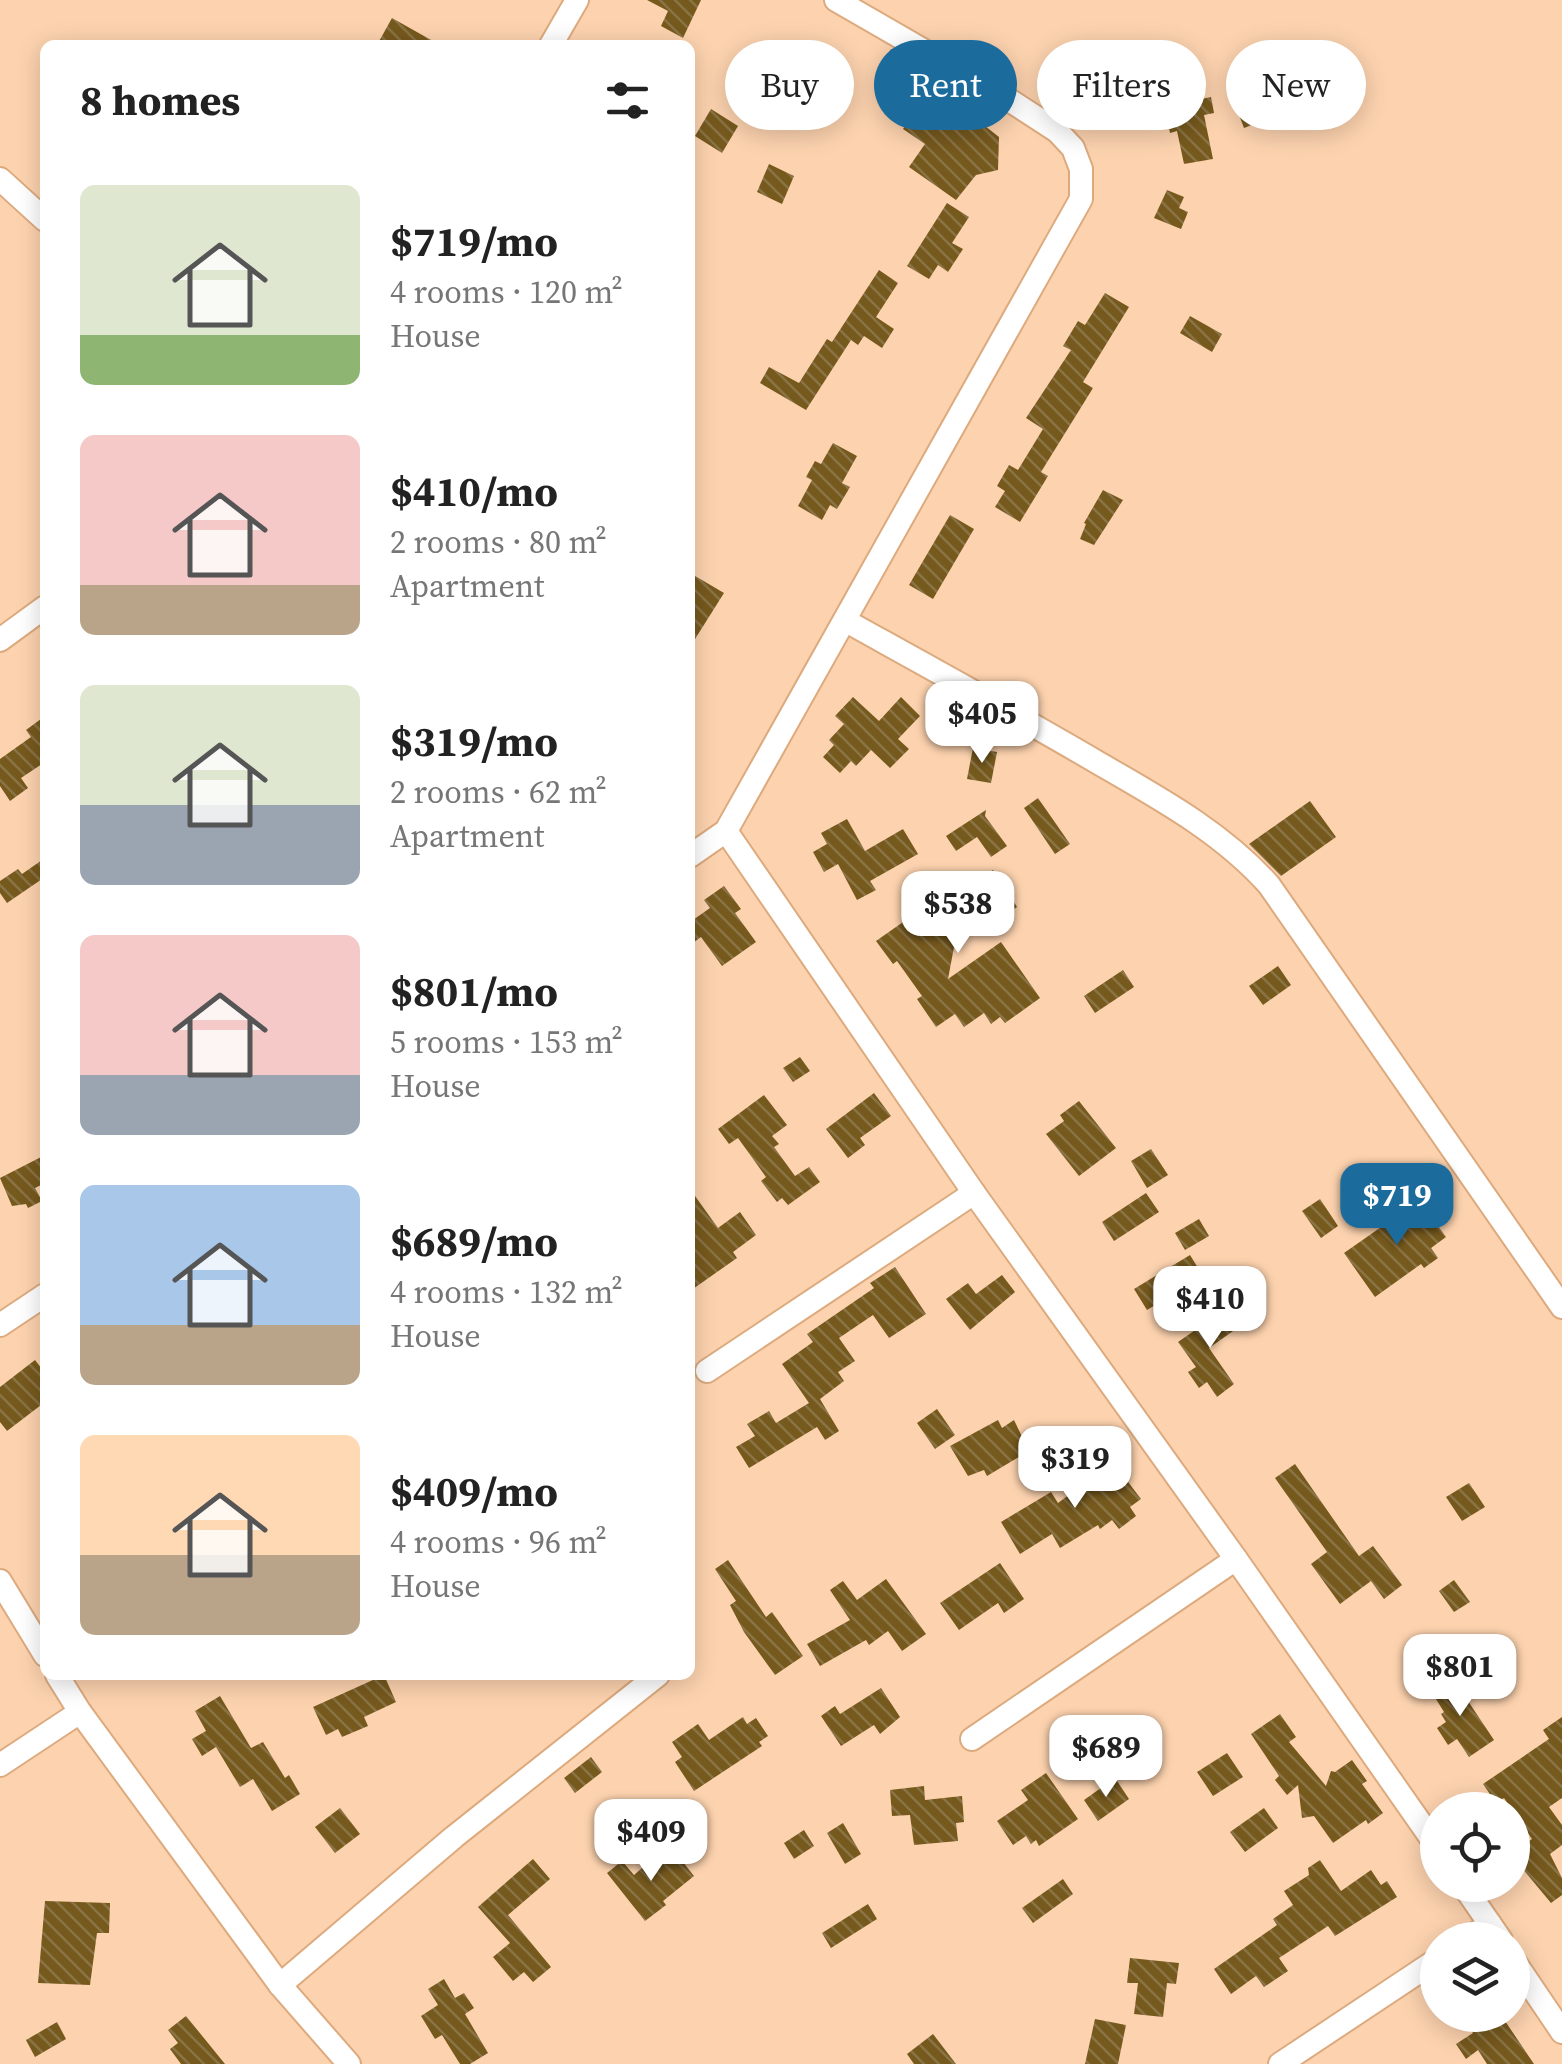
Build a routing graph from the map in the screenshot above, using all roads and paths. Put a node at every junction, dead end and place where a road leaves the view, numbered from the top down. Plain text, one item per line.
1 (577, 0) edge
2 (836, 0) edge
3 (554, 40) edge
4 (0, 179) edge
5 (40, 215) edge
6 (40, 612) edge
7 (846, 622) junction
8 (0, 640) edge
9 (726, 831) junction
10 (695, 853) edge
11 (974, 1193) junction
12 (40, 1298) edge
13 (1562, 1307) edge
14 (0, 1325) edge
15 (706, 1371) dead end
16 (1236, 1558) junction
17 (0, 1581) edge
18 (40, 1646) edge
19 (61, 1680) edge
20 (652, 1680) edge
21 (80, 1712) junction
22 (972, 1739) dead end
23 (0, 1765) edge
24 (1420, 1822) edge
25 (1420, 1971) edge
26 (280, 1984) junction
27 (1530, 1985) edge
28 (1562, 2032) edge
29 (349, 2064) edge
30 (1280, 2064) edge

1 - 3 street
2 - 7 street
4 - 5 street
6 - 8 street
7 - 9 street
7 - 13 street
9 - 10 street
9 - 11 street
11 - 15 street
11 - 16 street
12 - 14 street
16 - 22 street
16 - 24 street
17 - 18 street
19 - 21 street
20 - 26 street
21 - 23 street
21 - 26 street
25 - 30 street
26 - 29 street
27 - 28 street

